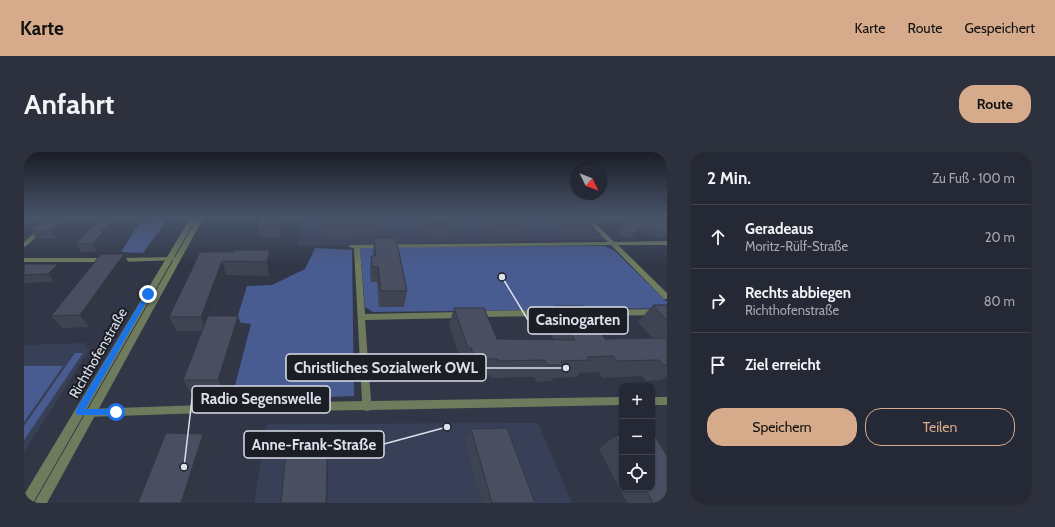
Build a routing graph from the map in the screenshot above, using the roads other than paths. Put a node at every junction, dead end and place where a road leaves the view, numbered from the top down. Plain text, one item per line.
1 (37, 233) edge
2 (186, 233) edge
3 (190, 233) edge
4 (604, 233) edge
5 (667, 243) edge
6 (615, 244) junction
7 (24, 245) edge
8 (173, 259) junction
9 (24, 260) edge
10 (667, 297) edge
11 (667, 312) edge
12 (361, 318) junction
13 (667, 400) edge
14 (619, 401) edge
15 (655, 401) edge
16 (367, 407) junction
17 (91, 412) junction
18 (78, 413) junction
19 (26, 503) edge
20 (40, 503) edge

1 - 7 street
2 - 8 street, Richthofenstraße
3 - 8 street, Richthofenstraße
4 - 6 street
5 - 6 street
6 - 10 street
6 - 12 street
8 - 9 street
8 - 17 street, Richthofenstraße
8 - 18 street, Richthofenstraße
11 - 12 street
12 - 16 street
13 - 15 street
14 - 16 street
16 - 17 street
17 - 18 street
17 - 20 street, Richthofenstraße
18 - 19 street, Richthofenstraße

